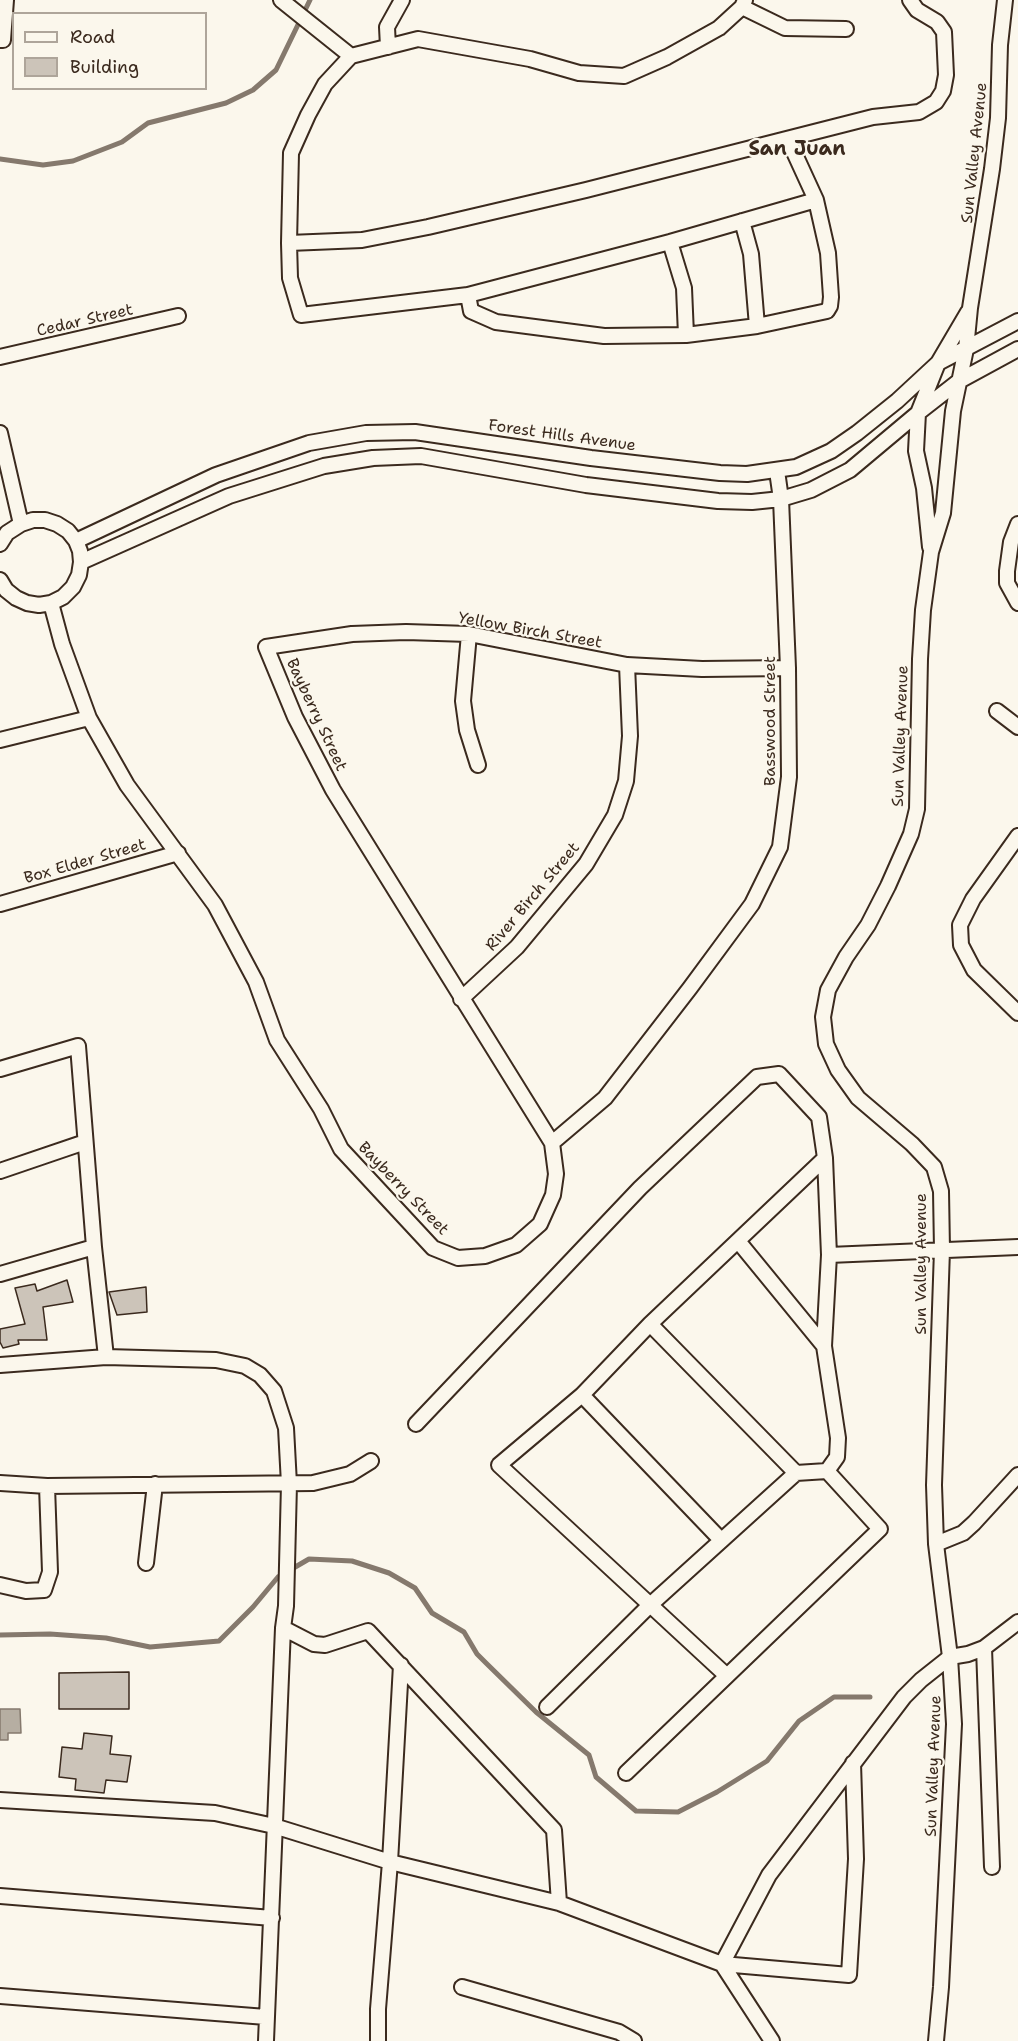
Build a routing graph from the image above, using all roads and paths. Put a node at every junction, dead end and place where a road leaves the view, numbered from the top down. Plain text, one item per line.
1 (6, 0) edge
2 (280, 0) edge
3 (402, 0) edge
4 (910, 0) edge
5 (1005, 0) edge
6 (744, 4) edge
7 (846, 29) dead end
8 (0, 40) edge
9 (388, 47) junction
10 (351, 56) junction
11 (788, 139) junction
12 (816, 200) junction
13 (742, 221) junction
14 (670, 242) junction
15 (288, 243) junction
16 (468, 296) junction
17 (970, 308) junction
18 (178, 316) dead end
19 (1018, 321) edge
20 (757, 326) junction
21 (686, 335) junction
22 (1018, 349) edge
23 (966, 350) junction
24 (0, 357) edge
25 (938, 363) junction
26 (960, 381) junction
27 (918, 412) junction
28 (0, 433) edge
29 (777, 471) junction
30 (781, 499) junction
31 (21, 524) junction
32 (1018, 524) edge
33 (76, 541) junction
34 (0, 544) edge
35 (931, 552) junction
36 (81, 562) junction
37 (0, 580) edge
38 (51, 603) junction
39 (1018, 603) edge
40 (469, 634) junction
41 (266, 647) joint
42 (627, 665) junction
43 (788, 668) junction
44 (997, 711) dead end
45 (89, 718) junction
46 (1018, 727) edge
47 (0, 740) edge
48 (478, 765) dead end
49 (1018, 836) edge
50 (178, 853) junction
51 (0, 904) edge
52 (461, 999) junction
53 (1018, 1013) edge
54 (0, 1069) edge
55 (85, 1142) junction
56 (552, 1143) junction
57 (825, 1158) junction
58 (0, 1171) edge
59 (738, 1241) junction
60 (94, 1247) junction
61 (1018, 1247) edge
62 (942, 1250) junction
63 (829, 1255) junction
64 (0, 1274) edge
65 (650, 1324) junction
66 (824, 1346) junction
67 (106, 1357) junction
68 (0, 1365) edge
69 (582, 1395) junction
70 (416, 1424) dead end
71 (371, 1461) dead end
72 (826, 1471) junction
73 (796, 1473) junction
74 (1018, 1475) edge
75 (0, 1483) edge
76 (155, 1484) junction
77 (289, 1484) junction
78 (47, 1486) junction
79 (721, 1540) junction
80 (936, 1544) junction
81 (146, 1563) dead end
82 (0, 1585) edge
83 (649, 1606) junction
84 (1018, 1622) edge
85 (283, 1628) junction
86 (984, 1648) junction
87 (950, 1657) junction
88 (401, 1665) junction
89 (727, 1676) junction
90 (548, 1707) dead end
91 (853, 1763) junction
92 (626, 1773) dead end
93 (0, 1800) edge
94 (274, 1826) junction
95 (390, 1862) junction
96 (992, 1867) dead end
97 (0, 1896) edge
98 (559, 1903) junction
99 (272, 1918) junction
100 (722, 1964) junction
101 (462, 1987) dead end
102 (0, 1996) edge
103 (266, 2017) junction
104 (266, 2041) edge
105 (378, 2041) edge
106 (634, 2041) edge
107 (772, 2041) edge
108 (936, 2041) edge

1 - 8 street
2 - 10 street
3 - 9 street
4 - 11 street
5 - 17 street, Sun Valley Avenue
6 - 7 street
6 - 9 street
9 - 10 street
10 - 15 street
11 - 12 street
11 - 15 street
12 - 13 street
12 - 20 street
13 - 14 street
13 - 20 street
14 - 16 street
14 - 21 street
15 - 16 street
16 - 21 street
17 - 23 street, Sun Valley Avenue
17 - 25 street, Sun Valley Avenue
18 - 24 street, Cedar Street
19 - 23 street, Forest Hills Avenue
20 - 21 street
22 - 26 street
23 - 25 street, Forest Hills Avenue
23 - 26 street, Sun Valley Avenue
25 - 27 street, Sun Valley Avenue
25 - 29 street, Forest Hills Avenue
26 - 27 street
26 - 35 street, Sun Valley Avenue
27 - 30 street
27 - 35 street, Sun Valley Avenue
28 - 31 street
29 - 30 street, Basswood Street
29 - 33 street, Forest Hills Avenue
30 - 36 street
30 - 43 street, Basswood Street
31 - 33 street
31 - 34 street
32 - 39 street
33 - 36 street
35 - 62 street, Sun Valley Avenue
36 - 38 street
37 - 38 street
38 - 45 street, Bayberry Street
40 - 41 street, Yellow Birch Street
40 - 42 street, Yellow Birch Street
40 - 48 street
41 - 52 street, Bayberry Street
42 - 43 street, Yellow Birch Street
42 - 52 street, River Birch Street
43 - 56 street, Basswood Street
44 - 46 street
45 - 47 street
45 - 50 street, Bayberry Street
49 - 53 street
50 - 51 street, Box Elder Street
50 - 56 street, Bayberry Street
52 - 56 street, Bayberry Street
54 - 55 street
55 - 58 street
55 - 60 street
57 - 59 street
57 - 63 street
57 - 70 street
59 - 65 street
59 - 66 street
60 - 64 street
60 - 67 street
61 - 62 street
62 - 63 street
62 - 80 street, Sun Valley Avenue
63 - 66 street
65 - 69 street
65 - 73 street
66 - 72 street
67 - 68 street
67 - 77 street
69 - 79 street
69 - 83 street
71 - 77 street
72 - 73 street
72 - 89 street
73 - 79 street
74 - 80 street
75 - 78 street
76 - 77 street
76 - 78 street
76 - 81 street
77 - 85 street
78 - 82 street
79 - 83 street
80 - 87 street, Sun Valley Avenue
83 - 89 street
83 - 90 street
84 - 86 street
85 - 88 street
85 - 94 street
86 - 87 street
86 - 96 street
87 - 91 street
87 - 108 street, Sun Valley Avenue
88 - 95 street
88 - 98 street
89 - 92 street
91 - 100 street
91 - 100 street
93 - 94 street
94 - 95 street
94 - 99 street
95 - 98 street
95 - 105 street
97 - 99 street
98 - 100 street
99 - 103 street
100 - 107 street
101 - 106 street
102 - 103 street
103 - 104 street

